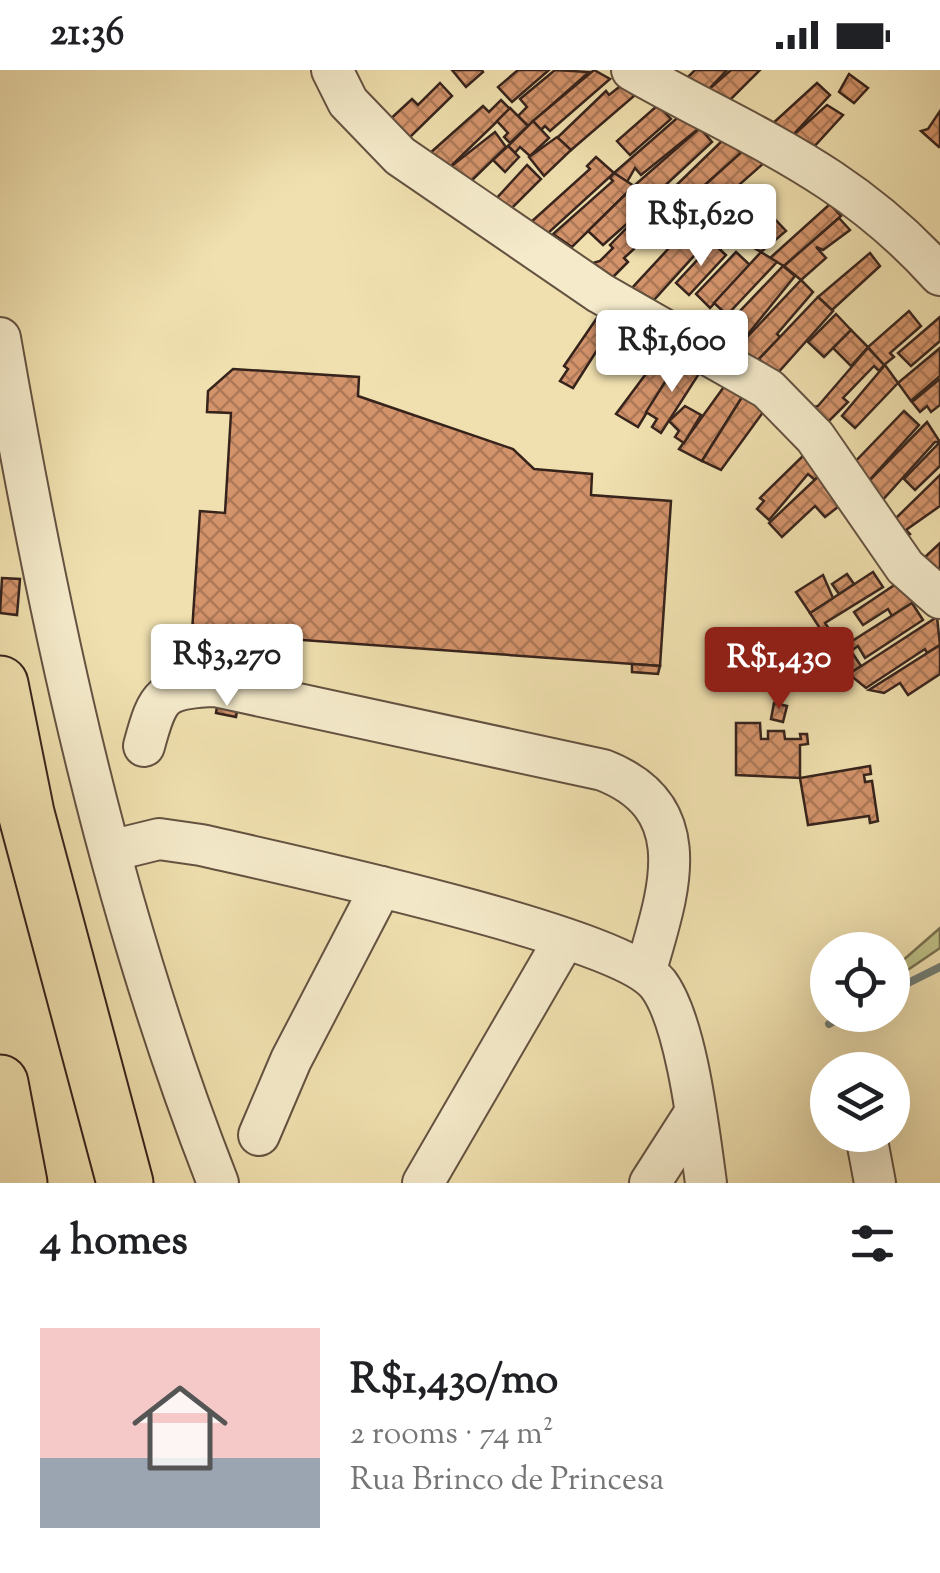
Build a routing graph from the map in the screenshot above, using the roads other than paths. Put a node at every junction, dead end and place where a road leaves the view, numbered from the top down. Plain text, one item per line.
1 (332, 70) edge
2 (632, 70) edge
3 (940, 274) edge
4 (0, 338) edge
5 (940, 598) edge
6 (0, 684) edge
7 (144, 746) dead end
8 (110, 851) junction
9 (381, 887) junction
10 (564, 940) junction
11 (646, 970) junction
12 (0, 1083) edge
13 (693, 1116) junction
14 (259, 1135) dead end
15 (870, 1152) edge
16 (20, 1183) edge
17 (125, 1183) edge
18 (218, 1183) edge
19 (423, 1183) edge
20 (650, 1183) edge
21 (706, 1183) edge
22 (876, 1183) edge

1 - 5 street
2 - 3 street
4 - 8 street
6 - 17 highway
7 - 11 street
8 - 9 street
8 - 18 street
9 - 10 street
9 - 14 street
10 - 11 street
10 - 19 street
11 - 13 street
12 - 16 highway
13 - 20 street
13 - 21 street
15 - 22 street

